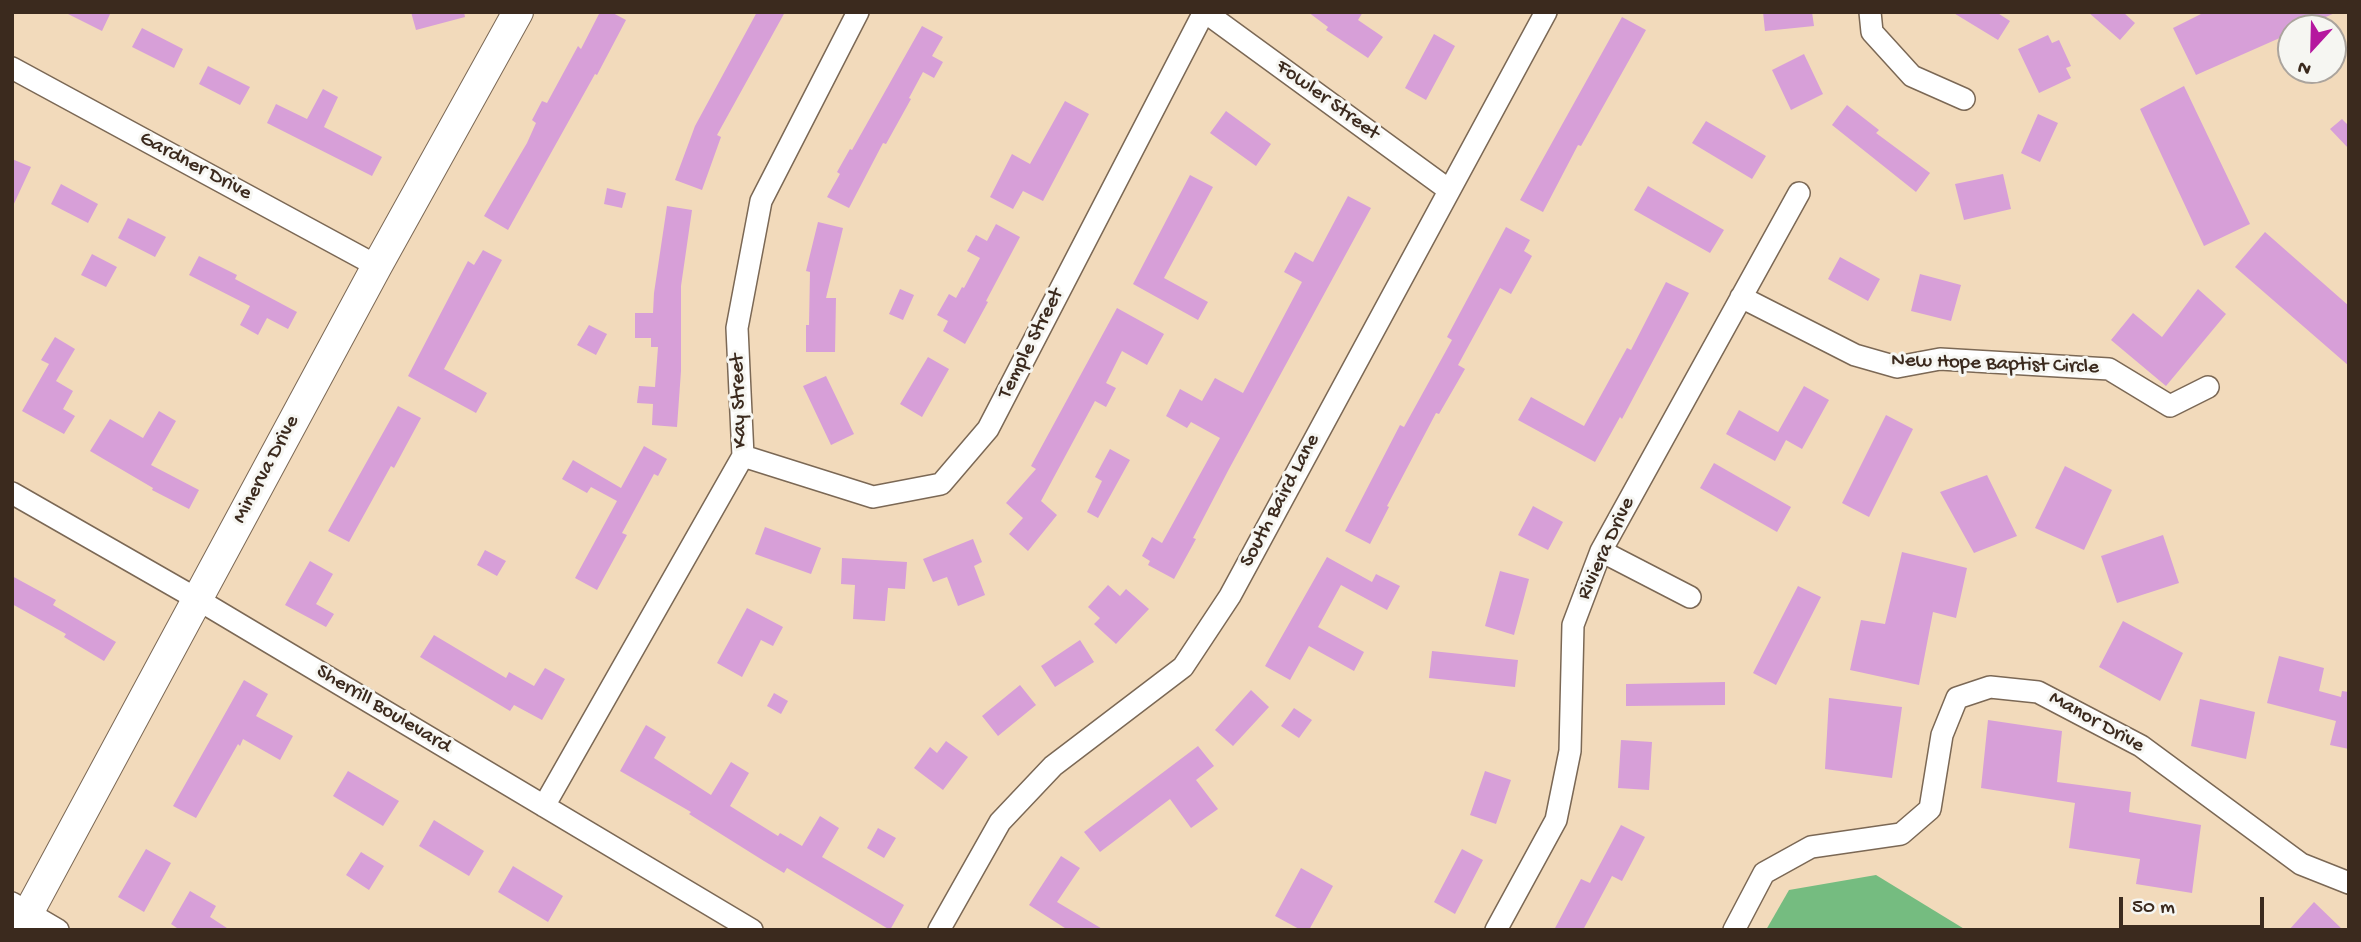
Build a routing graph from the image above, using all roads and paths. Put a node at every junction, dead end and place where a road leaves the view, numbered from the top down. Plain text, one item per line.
1 (518, 12) edge
2 (858, 12) edge
3 (1204, 12) edge
4 (1546, 12) edge
5 (1870, 12) edge
6 (12, 68) edge
7 (1964, 99) dead end
8 (1449, 190) junction
9 (1799, 193) dead end
10 (377, 266) junction
11 (1741, 296) junction
12 (2208, 387) dead end
13 (743, 456) junction
14 (12, 493) edge
15 (1601, 551) junction
16 (1690, 597) dead end
17 (197, 599) junction
18 (544, 806) junction
19 (2349, 883) edge
20 (20, 915) edge
21 (58, 930) edge
22 (752, 930) edge
23 (939, 930) edge
24 (1496, 930) edge
25 (1734, 930) edge

1 - 10 street, Minerva Drive
2 - 13 street, Kay Street
3 - 8 street, Fowler Street
3 - 13 street, Temple Street
4 - 8 street, South Baird Lane
5 - 7 street
6 - 10 street, Gardner Drive
8 - 23 street, South Baird Lane
9 - 11 street, Riviera Drive
10 - 17 street, Minerva Drive
11 - 12 street, New Hope Baptist Circle
11 - 15 street, Riviera Drive
13 - 18 street, Kay Street
14 - 17 street, Sherrill Boulevard
15 - 16 street
15 - 24 street, Riviera Drive
17 - 18 street, Sherrill Boulevard
17 - 20 street, Minerva Drive
18 - 22 street, Sherrill Boulevard
19 - 25 street, Manor Drive
20 - 21 street

